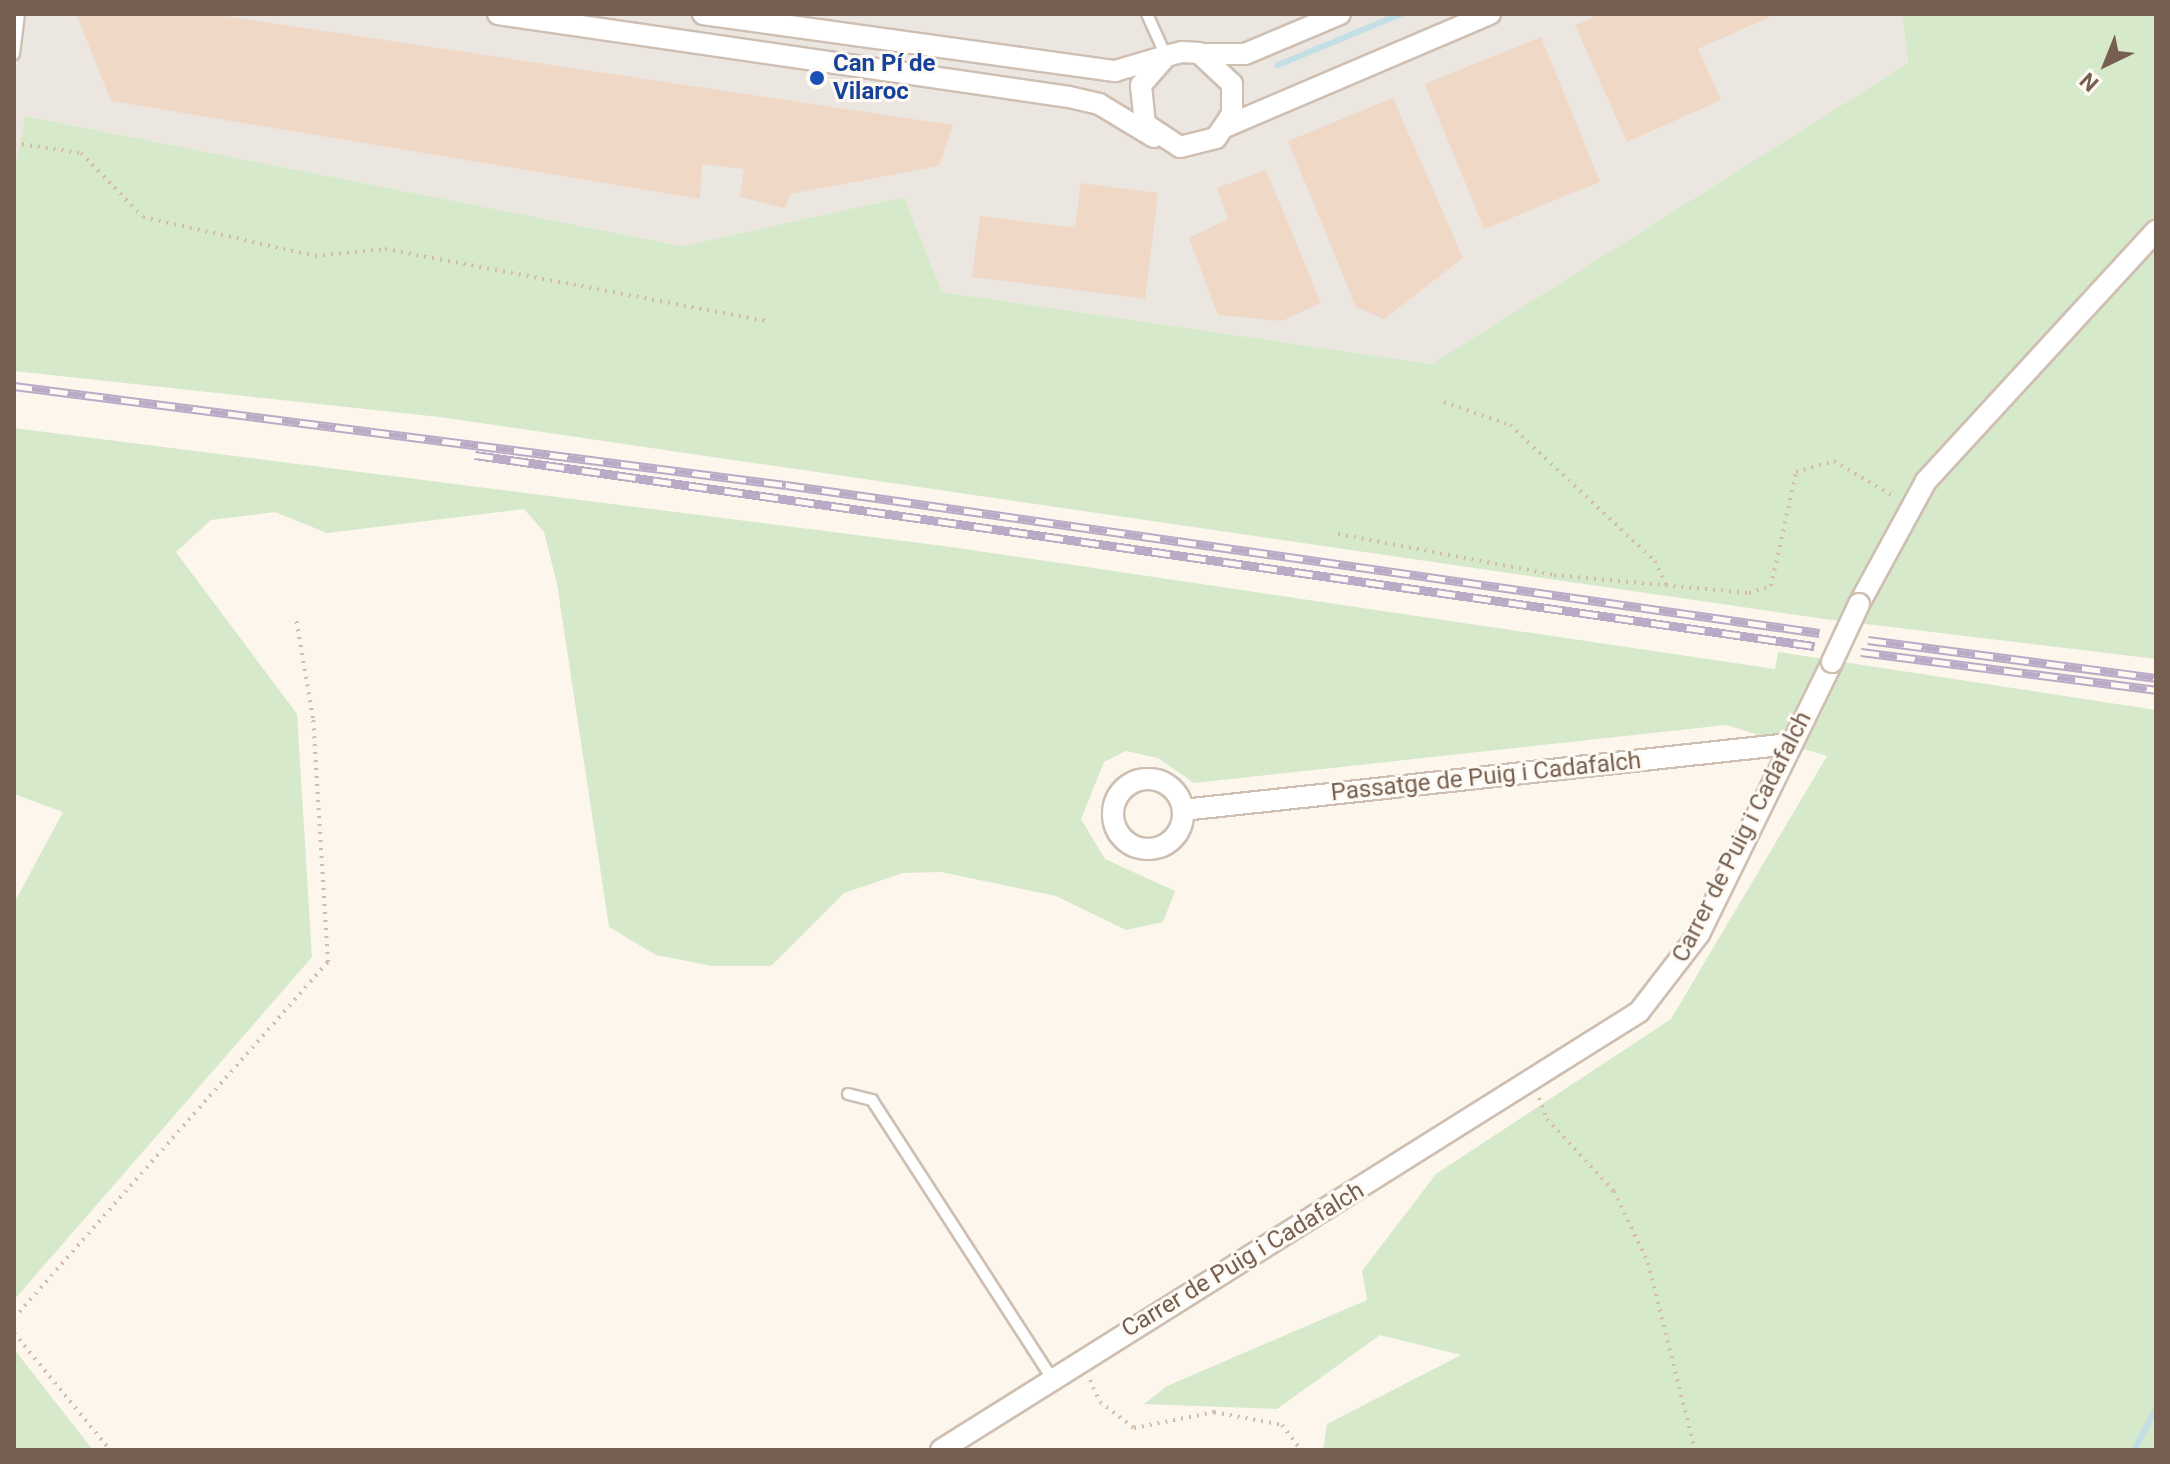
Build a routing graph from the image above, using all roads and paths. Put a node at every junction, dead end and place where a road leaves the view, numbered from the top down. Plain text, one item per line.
1 (19, 14) edge
2 (498, 14) edge
3 (703, 14) edge
4 (1147, 14) edge
5 (1340, 14) edge
6 (1490, 14) edge
7 (1199, 53) junction
8 (14, 54) edge
9 (1166, 56) junction
10 (1227, 126) junction
11 (1164, 142) junction
12 (14, 143) edge
13 (2156, 231) edge
14 (770, 322) dead end
15 (1444, 402) dead end
16 (1912, 505) junction
17 (1338, 534) dead end
18 (1666, 585) junction
19 (296, 619) dead end
20 (1790, 744) junction
21 (1183, 810) dead end
22 (1533, 1083) junction
23 (848, 1094) dead end
24 (14, 1318) edge
25 (14, 1333) edge
26 (1081, 1359) junction
27 (1052, 1378) junction
28 (110, 1450) edge
29 (941, 1450) edge
30 (1301, 1450) edge
31 (1695, 1450) edge

1 - 8 lane
2 - 11 street
3 - 9 street
4 - 9 lane
5 - 7 street
6 - 10 street
7 - 9 street
7 - 10 street
9 - 11 street
10 - 11 street
12 - 14 path
13 - 16 street, Carrer de Puig i Cadafalch
15 - 18 path
16 - 18 path
16 - 20 street, Carrer de Puig i Cadafalch, bridge
17 - 18 path
19 - 24 path
20 - 21 street, Passatge de Puig i Cadafalch
20 - 22 street, Carrer de Puig i Cadafalch
22 - 26 street, Carrer de Puig i Cadafalch
22 - 31 path
23 - 27 lane
25 - 28 path
26 - 27 street, Carrer de Puig i Cadafalch
26 - 30 path
27 - 29 street, Carrer de Puig i Cadafalch

